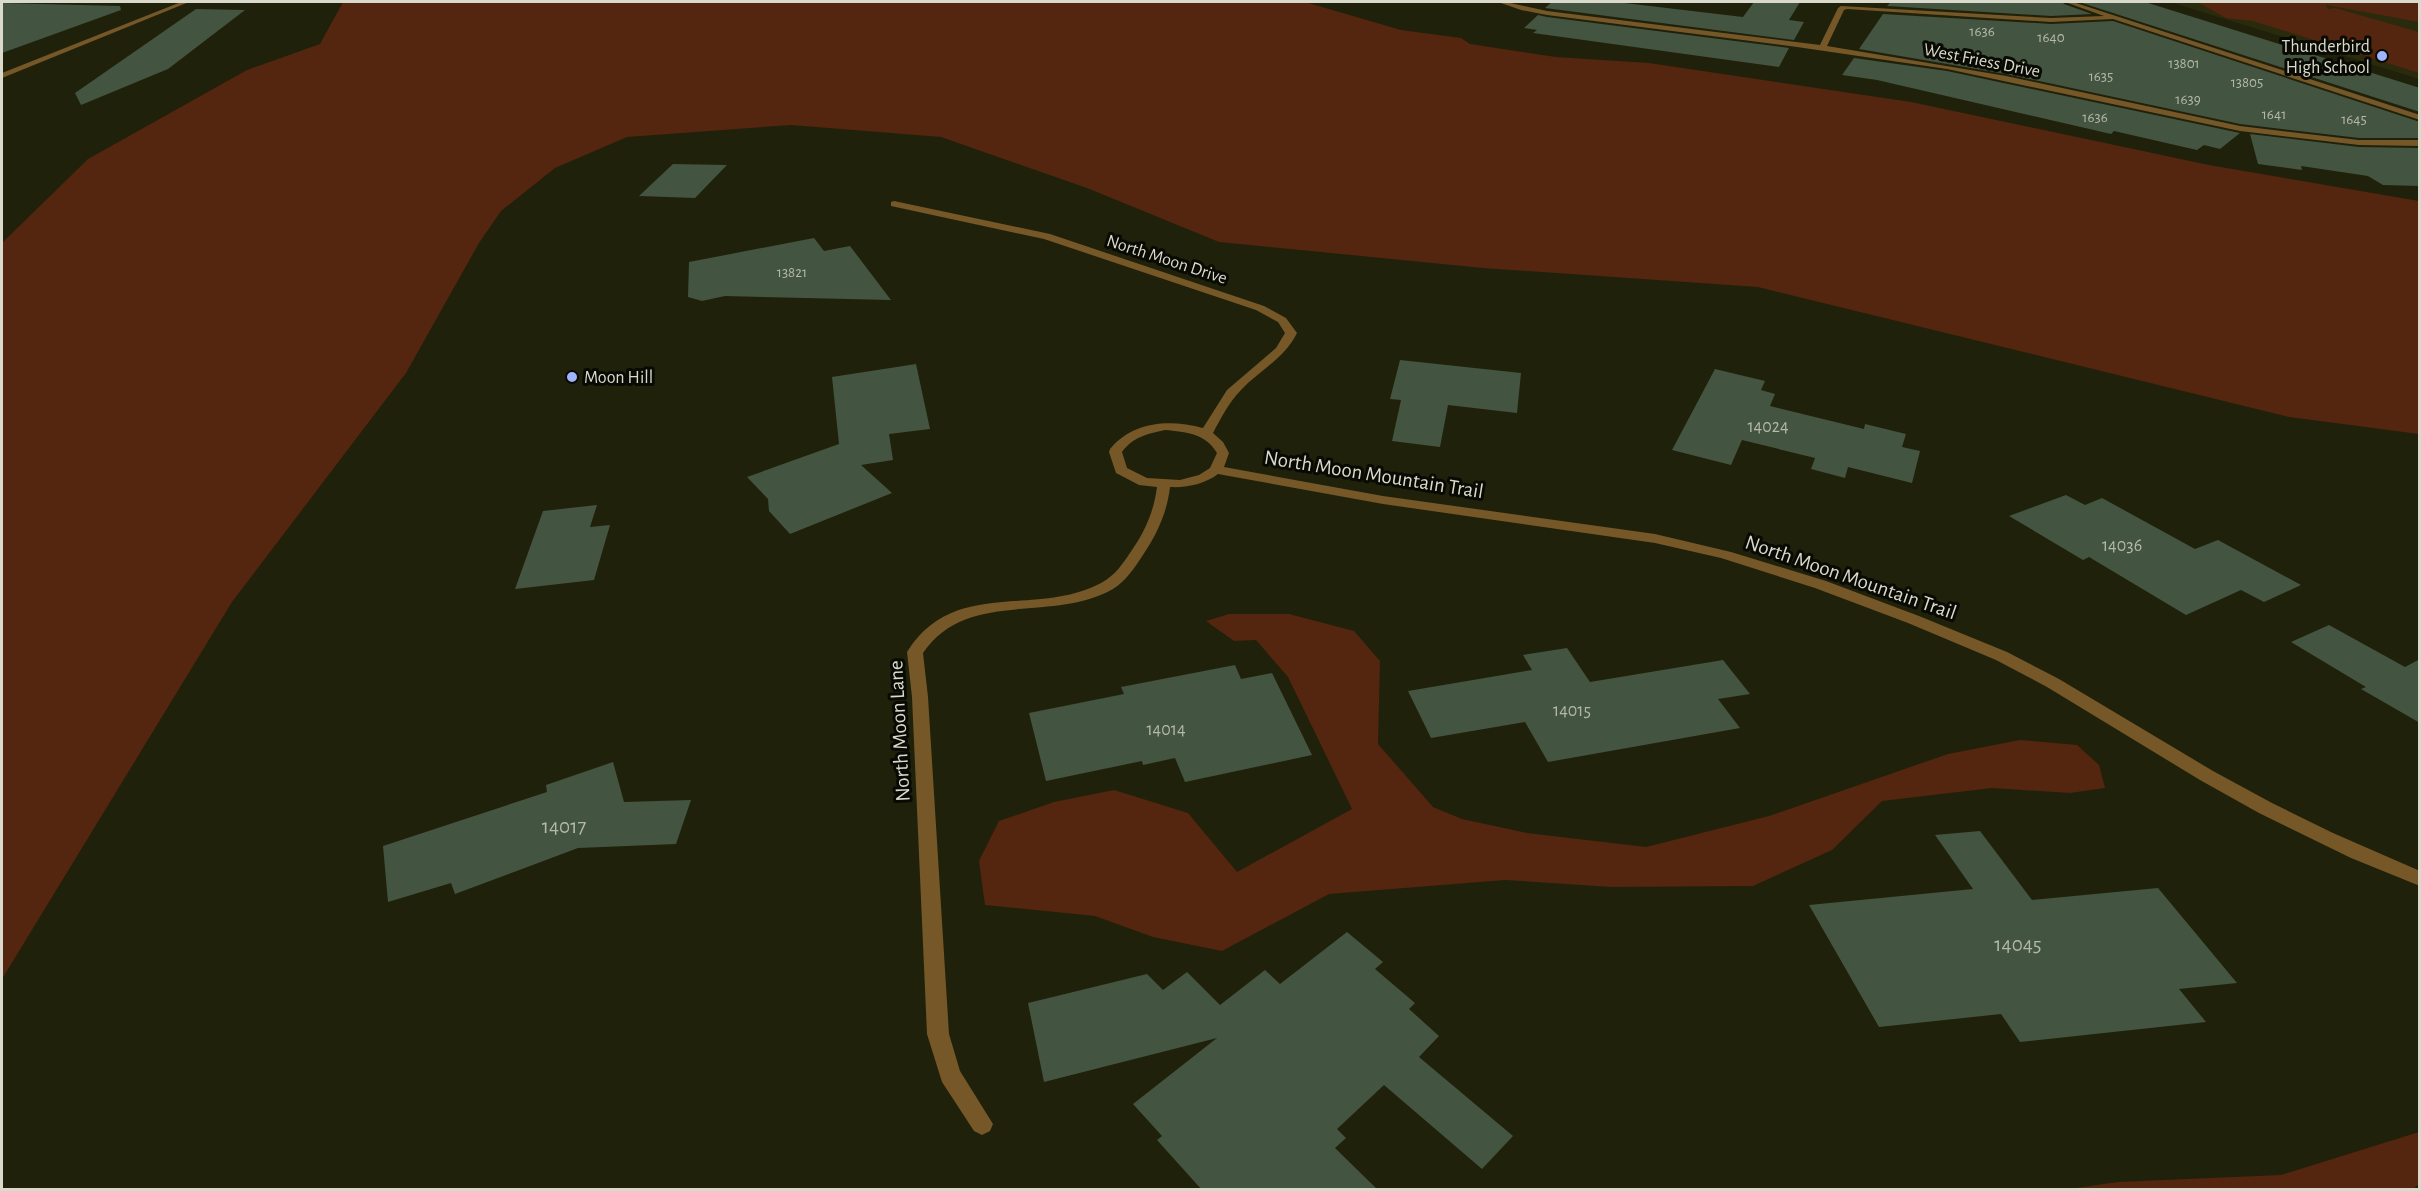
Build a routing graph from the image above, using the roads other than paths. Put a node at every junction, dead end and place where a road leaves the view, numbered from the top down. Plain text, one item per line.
1 (186, 2) edge
2 (1502, 2) edge
3 (2068, 2) edge
4 (2115, 17) junction
5 (1822, 49) junction
6 (2, 76) edge
7 (2420, 118) edge
8 (2420, 143) edge
9 (894, 204) dead end
10 (1206, 434) junction
11 (1216, 470) junction
12 (1164, 485) junction
13 (2420, 879) edge
14 (982, 1124) dead end

1 - 6 street
2 - 5 street, West Friess Drive
3 - 4 street
4 - 5 street
4 - 7 street
5 - 8 street, West Friess Drive
9 - 10 street, North Moon Drive
10 - 11 street
10 - 12 street
11 - 12 street
11 - 13 street, North Moon Mountain Trail
12 - 14 street, North Moon Lane

